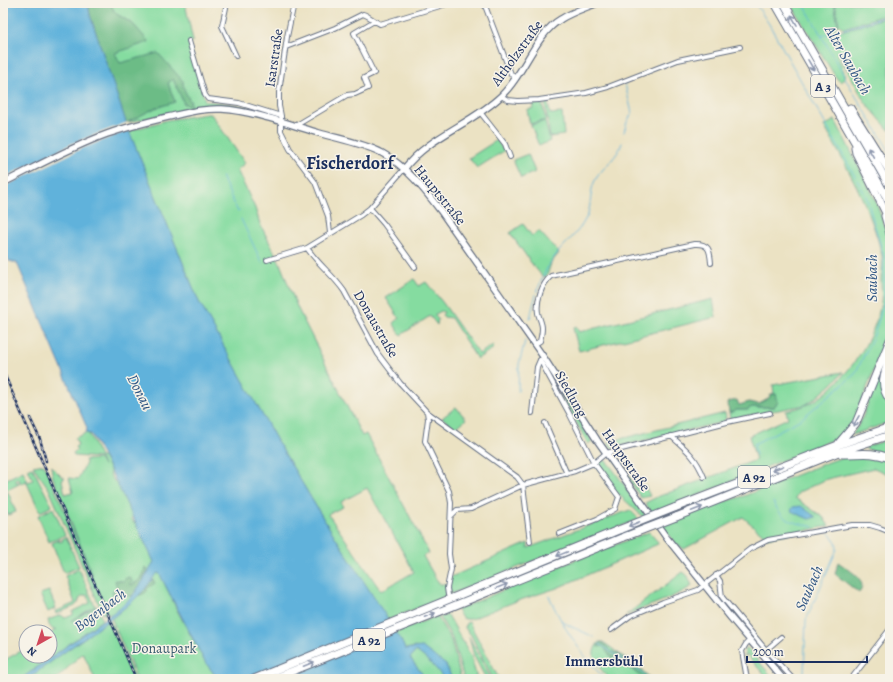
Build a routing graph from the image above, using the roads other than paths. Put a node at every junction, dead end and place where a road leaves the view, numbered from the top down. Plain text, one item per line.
1 (227, 3) edge
2 (300, 3) edge
3 (450, 3) edge
4 (484, 3) edge
5 (597, 3) edge
6 (775, 3) edge
7 (784, 3) edge
8 (293, 4) edge
9 (374, 21) junction
10 (189, 41) dead end
11 (740, 47) dead end
12 (286, 48) junction
13 (236, 56) dead end
14 (516, 78) junction
15 (828, 78) junction
16 (501, 96) junction
17 (480, 112) junction
18 (281, 116) junction
19 (281, 122) junction
20 (294, 126) junction
21 (855, 142) junction
22 (510, 157) dead end
23 (404, 168) junction
24 (889, 170) edge
25 (3, 183) edge
26 (890, 187) edge
27 (890, 203) edge
28 (370, 208) junction
29 (883, 208) junction
30 (890, 221) edge
31 (330, 233) junction
32 (890, 234) edge
33 (307, 248) junction
34 (267, 260) dead end
35 (712, 263) dead end
36 (415, 267) dead end
37 (890, 340) edge
38 (535, 344) junction
39 (890, 357) edge
40 (541, 358) junction
41 (890, 400) edge
42 (427, 412) junction
43 (532, 413) dead end
44 (770, 413) dead end
45 (438, 419) junction
46 (545, 423) dead end
47 (428, 424) junction
48 (890, 427) edge
49 (890, 435) edge
50 (671, 436) junction
51 (838, 445) junction
52 (606, 453) junction
53 (836, 453) junction
54 (890, 458) edge
55 (592, 464) junction
56 (567, 474) junction
57 (704, 478) dead end
58 (523, 485) junction
59 (451, 503) junction
60 (457, 510) junction
61 (451, 516) junction
62 (890, 532) edge
63 (559, 534) dead end
64 (530, 542) dead end
65 (716, 575) junction
66 (704, 585) junction
67 (448, 595) dead end
68 (464, 598) junction
69 (890, 629) edge
70 (611, 630) dead end
71 (781, 637) dead end
72 (750, 640) junction
73 (766, 650) junction
74 (254, 679) edge
75 (273, 679) edge
76 (747, 679) edge
77 (783, 679) edge
78 (793, 679) edge
79 (851, 679) edge

1 - 13 street
2 - 8 street
3 - 9 street
4 - 14 street
5 - 14 main road, Altholzstraße
6 -> 21 highway, A 3
15 -> 7 highway, A 3
8 - 12 street, Isarstraße
9 - 12 street
9 - 20 street
10 - 18 street
11 - 16 street
12 - 18 street, Isarstraße
14 - 16 main road, Altholzstraße
15 - 24 highway, A 3
26 -> 15 highway, A 3
16 - 17 main road, Altholzstraße
17 - 22 street
17 - 23 main road, Altholzstraße
18 - 19 street, Isarstraße
19 - 20 main road, Hauptstraße
19 - 25 main road, Hauptstraße
19 - 31 street, Isarstraße
20 - 23 main road, Hauptstraße
21 - 27 highway, A 3
21 - 29 highway, A 3
23 - 28 street
23 - 38 main road, Hauptstraße
28 - 31 street
28 - 36 street
29 - 30 highway, A 3
29 - 32 highway
31 - 33 street
33 - 34 street
33 - 42 street, Donaustraße
35 - 38 street
37 -> 51 highway, A 92
38 - 40 main road, Hauptstraße
39 - 41 highway
40 - 43 street, Siedlung
40 - 52 main road, Hauptstraße
40 - 55 street, Siedlung
42 - 45 street, Donaustraße
42 - 47 street
44 - 50 street
45 - 47 street
45 - 58 street, Donaustraße
46 - 56 street
47 - 59 street
48 - 51 highway, A 92
49 - 53 highway, A 92
50 - 52 street
50 - 57 street
51 -> 68 highway, A 92, bridge
52 - 55 street
52 - 66 main road, Hauptstraße
53 - 54 highway
68 -> 53 highway, A 92, bridge
55 - 56 street
55 - 63 street, Siedlung
56 - 58 street
58 - 60 street
58 - 64 street
59 - 60 street
59 - 61 street
60 - 61 street
61 - 67 street
62 - 65 street
65 - 66 street
65 - 73 street
66 - 70 street
66 - 72 main road, Hauptstraße
68 - 74 highway, A 92
75 -> 68 highway, A 92
69 - 79 street
71 - 73 street
72 - 76 street
72 - 77 main road, Hauptstraße
73 - 78 street

